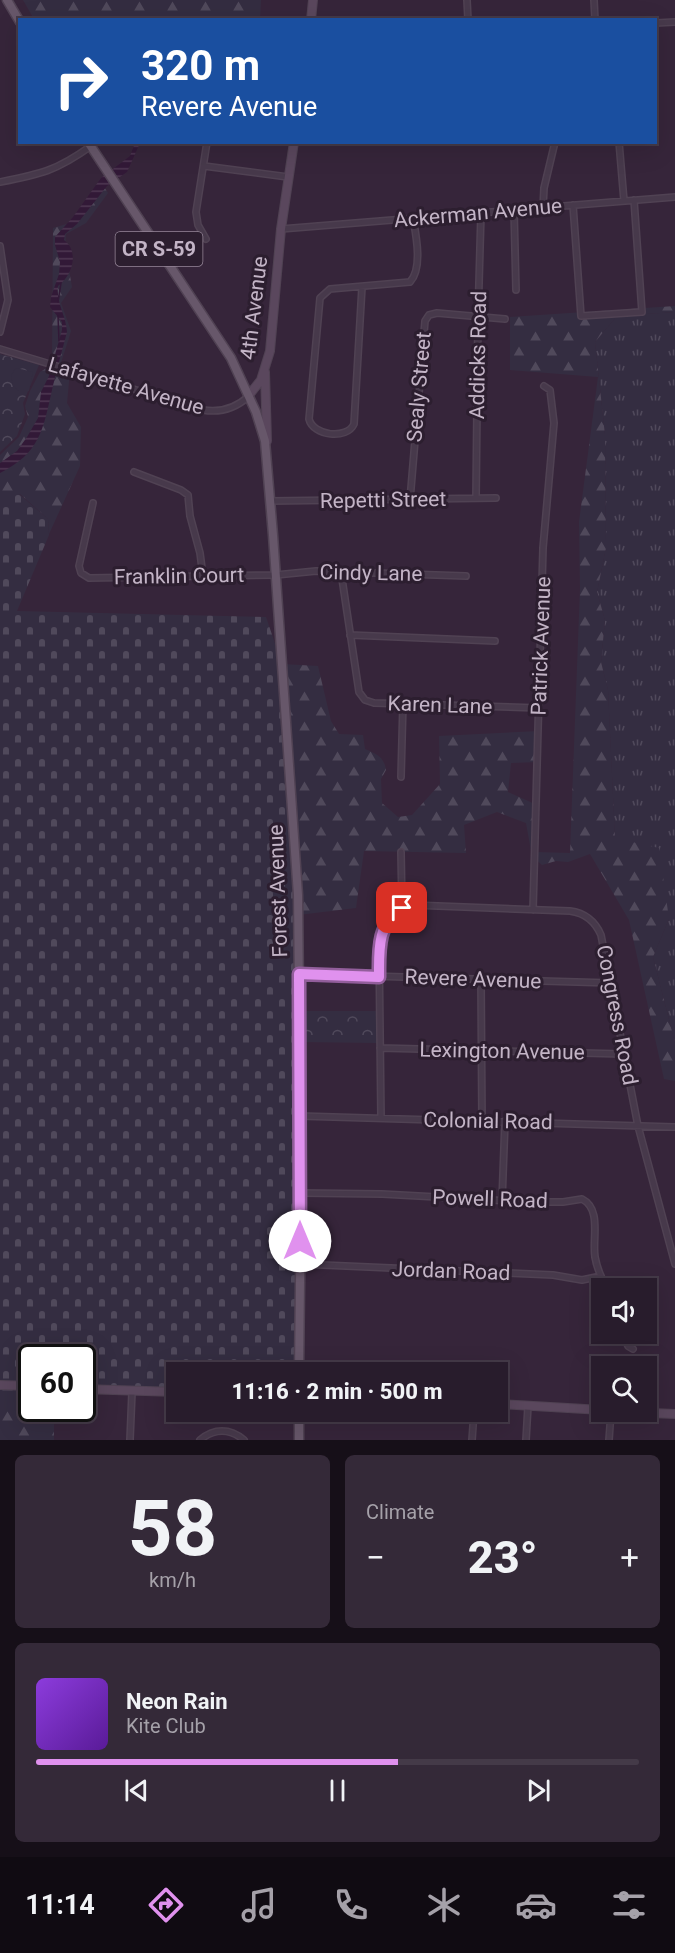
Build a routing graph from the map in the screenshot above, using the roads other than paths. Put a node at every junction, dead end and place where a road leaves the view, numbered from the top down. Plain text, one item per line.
1 (7, 0) edge
2 (314, 0) edge
3 (467, 0) edge
4 (594, 0) edge
5 (311, 18) edge
6 (468, 18) edge
7 (595, 18) edge
8 (18, 19) edge
9 (675, 22) edge
10 (657, 23) edge
11 (90, 144) edge
12 (207, 144) edge
13 (294, 144) edge
14 (555, 144) edge
15 (619, 144) edge
16 (204, 166) junction
17 (288, 177) junction
18 (0, 182) edge
19 (675, 197) edge
20 (634, 200) junction
21 (624, 201) junction
22 (573, 205) junction
23 (543, 208) junction
24 (514, 210) junction
25 (482, 213) junction
26 (413, 218) junction
27 (281, 229) junction
28 (206, 239) dead end
29 (0, 246) edge
30 (362, 287) junction
31 (516, 290) dead end
32 (478, 318) junction
33 (505, 320) dead end
34 (0, 332) edge
35 (0, 349) edge
36 (265, 370) junction
37 (544, 386) dead end
38 (249, 395) junction
39 (267, 456) junction
40 (134, 472) dead end
41 (476, 498) junction
42 (496, 498) dead end
43 (410, 500) junction
44 (271, 501) junction
45 (93, 503) dead end
46 (341, 572) junction
47 (276, 575) junction
48 (202, 576) junction
49 (466, 576) dead end
50 (350, 635) junction
51 (495, 641) dead end
52 (403, 704) junction
53 (539, 708) junction
54 (401, 777) dead end
55 (401, 852) dead end
56 (402, 908) junction
57 (533, 910) junction
58 (299, 974) junction
59 (379, 977) junction
60 (481, 980) junction
61 (611, 983) junction
62 (380, 1048) junction
63 (481, 1050) junction
64 (624, 1054) junction
65 (300, 1116) junction
66 (381, 1118) junction
67 (482, 1121) junction
68 (505, 1121) junction
69 (638, 1126) junction
70 (675, 1127) edge
71 (301, 1193) junction
72 (502, 1201) junction
73 (300, 1264) junction
74 (675, 1264) edge
75 (601, 1276) joint
76 (627, 1344) edge
77 (633, 1349) dead end
78 (299, 1362) edge
79 (0, 1384) edge
80 (18, 1385) edge
81 (96, 1390) edge
82 (132, 1392) junction
83 (166, 1392) edge
84 (508, 1405) edge
85 (528, 1406) junction
86 (591, 1409) edge
87 (657, 1413) edge
88 (675, 1414) edge
89 (298, 1422) edge
90 (473, 1422) edge
91 (610, 1422) edge
92 (130, 1440) edge
93 (200, 1440) edge
94 (244, 1440) edge
95 (299, 1440) edge
96 (472, 1440) edge
97 (526, 1440) edge
98 (609, 1440) edge

1 - 8 main road
2 - 5 main road
3 - 6 street
4 - 7 street
9 - 10 street
11 - 18 street
11 - 38 main road, CR S-59
12 - 16 street
13 - 17 main road, 4th Avenue
14 - 23 street
15 - 21 street
16 - 17 street
16 - 28 street
17 - 27 main road, 4th Avenue
19 - 20 street, Ackerman Avenue
20 - 21 street, Ackerman Avenue
20 - 22 street
21 - 22 street, Ackerman Avenue
22 - 23 street, Ackerman Avenue
23 - 24 street, Ackerman Avenue
24 - 25 street, Ackerman Avenue
24 - 31 street
25 - 26 street, Ackerman Avenue
25 - 32 street, Addicks Road
26 - 27 street, Ackerman Avenue
26 - 30 street
27 - 36 main road, 4th Avenue
29 - 34 street
30 - 30 street
32 - 33 street, Sealy Street
32 - 41 street, Addicks Road
32 - 43 street, Sealy Street
35 - 38 street, Lafayette Avenue
36 - 38 main road, 4th Avenue
36 - 39 main road
37 - 53 street, Patrick Avenue
38 - 39 main road
39 - 44 main road
40 - 48 street
41 - 42 street, Repetti Street
41 - 43 street, Repetti Street
43 - 44 street, Repetti Street
44 - 47 main road
45 - 48 street, Franklin Court
46 - 47 street, Cindy Lane
46 - 49 street, Cindy Lane
46 - 50 street, Karen Lane
47 - 48 street, Franklin Court
47 - 58 main road, Forest Avenue
50 - 51 street
50 - 52 street, Karen Lane
52 - 53 street, Karen Lane
52 - 54 street
53 - 57 street, Patrick Avenue
55 - 56 street
56 - 57 street, Congress Road
56 - 59 street
57 - 61 street, Congress Road
58 - 59 street, Revere Avenue
58 - 65 main road, Forest Avenue
59 - 60 street, Revere Avenue
59 - 62 street
60 - 61 street, Revere Avenue
60 - 63 street
61 - 64 street, Congress Road
62 - 63 street, Lexington Avenue
62 - 66 street
63 - 64 street, Lexington Avenue
63 - 67 street
64 - 69 street, Congress Road
65 - 66 street, Colonial Road
65 - 71 main road, Forest Avenue
66 - 67 street, Colonial Road
67 - 68 street, Colonial Road
68 - 69 street, Colonial Road
68 - 72 street
69 - 70 street, Colonial Road
69 - 74 street, Congress Road
71 - 72 street, Powell Road
71 - 73 main road, Forest Avenue
72 - 75 street, Powell Road
73 - 75 street, Jordan Road
73 - 78 main road, Forest Avenue
76 - 77 street
79 - 80 main road
81 - 82 main road
82 - 83 main road
82 - 92 street
84 - 85 main road
85 - 86 main road
85 - 97 street
87 - 88 main road
89 - 95 main road
90 - 96 street
91 - 98 street
93 - 94 street

